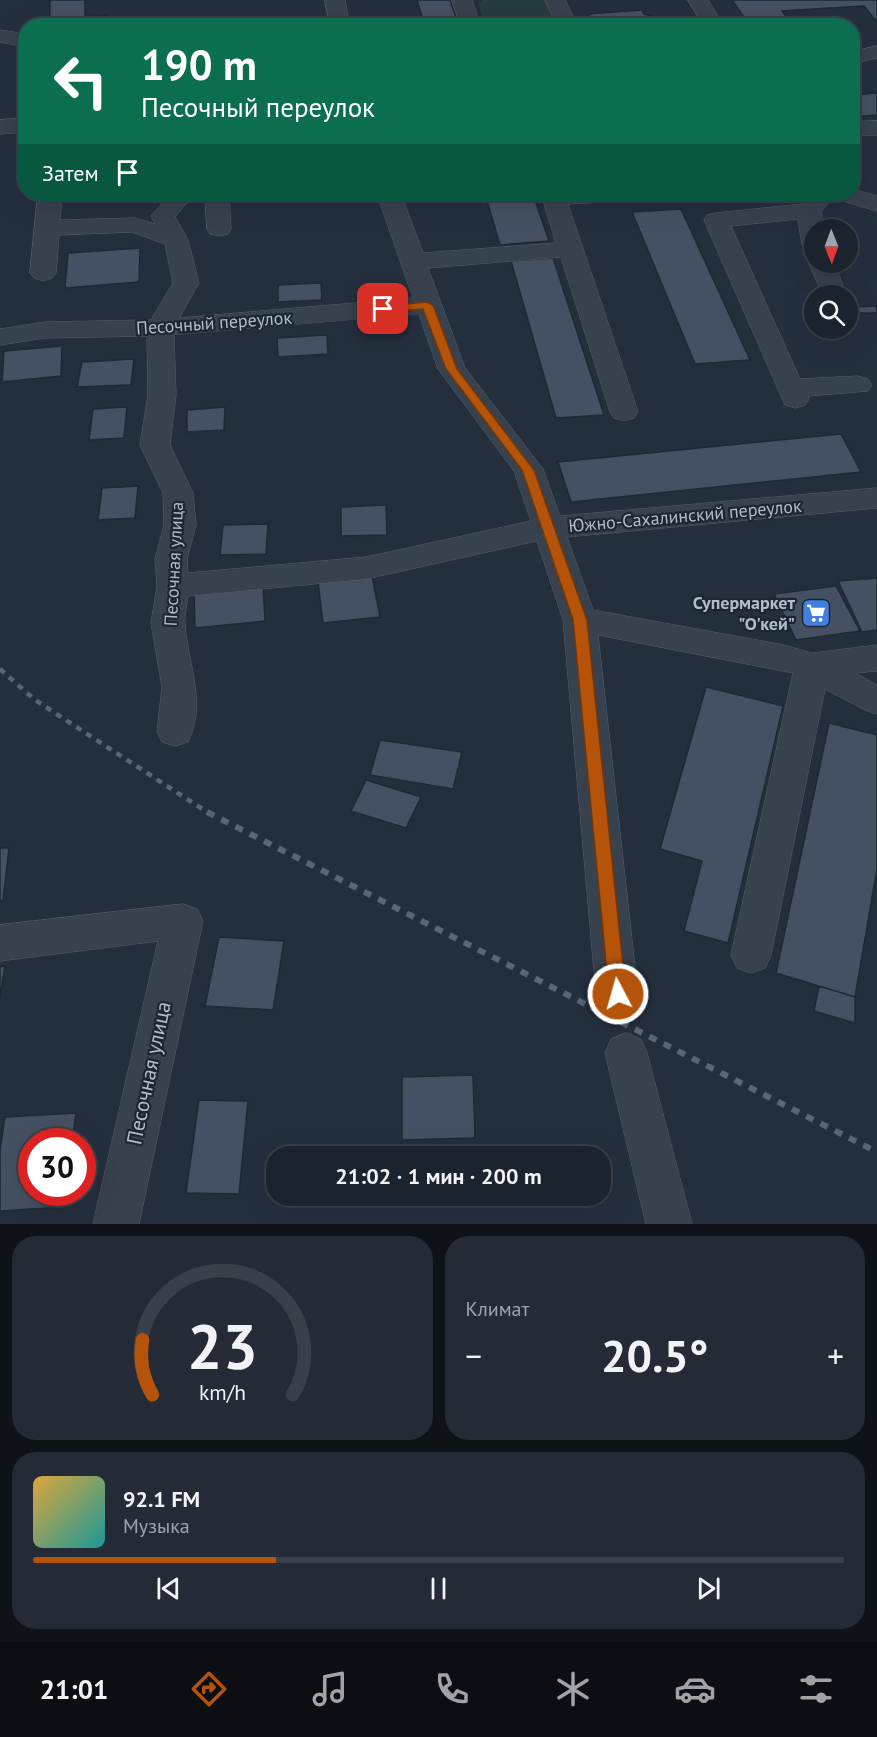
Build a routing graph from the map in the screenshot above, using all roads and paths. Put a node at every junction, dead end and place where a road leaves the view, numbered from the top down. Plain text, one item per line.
1 (335, 0) edge
2 (462, 0) edge
3 (555, 0) edge
4 (698, 0) edge
5 (338, 18) edge
6 (468, 18) edge
7 (564, 18) edge
8 (709, 18) edge
9 (0, 36) edge
10 (18, 38) edge
11 (877, 52) edge
12 (860, 56) edge
13 (18, 126) edge
14 (0, 127) edge
15 (877, 128) edge
16 (860, 129) edge
17 (860, 199) edge
18 (49, 201) edge
19 (176, 201) edge
20 (217, 201) edge
21 (392, 201) edge
22 (556, 201) edge
23 (816, 202) edge
24 (877, 204) edge
25 (815, 219) edge
26 (47, 228) junction
27 (219, 229) dead end
28 (176, 240) junction
29 (571, 249) junction
30 (415, 261) junction
31 (43, 273) dead end
32 (427, 305) junction
33 (160, 328) junction
34 (0, 337) edge
35 (858, 385) dead end
36 (624, 412) dead end
37 (877, 498) edge
38 (549, 528) junction
39 (173, 586) junction
40 (580, 620) junction
41 (877, 658) edge
42 (812, 666) junction
43 (877, 700) edge
44 (175, 732) dead end
45 (0, 943) edge
46 (751, 955) dead end
47 (618, 994) dead end
48 (626, 1053) dead end
49 (116, 1224) edge
50 (669, 1224) edge

1 - 5 street
2 - 6 street
3 - 7 street
4 - 8 street
9 - 10 street
11 - 12 street
13 - 14 street
15 - 16 street
17 - 24 street
18 - 26 street
19 - 28 street
20 - 27 street
21 - 30 street
22 - 29 street
23 - 25 street
23 - 35 street
26 - 28 street
26 - 31 street
28 - 33 street
29 - 30 street
29 - 36 street
30 - 32 street
32 - 33 street, Песочный переулок
32 - 38 street
33 - 34 street, Песочный переулок
33 - 39 street, Песочная улица
37 - 38 street, Южно-Сахалинский переулок
38 - 39 street, Южно-Сахалинский переулок
38 - 40 street
39 - 44 street, Песочная улица
40 - 42 street
40 - 47 street
41 - 42 street
42 - 43 street
42 - 46 street
45 - 49 street, Песочная улица
48 - 50 street

